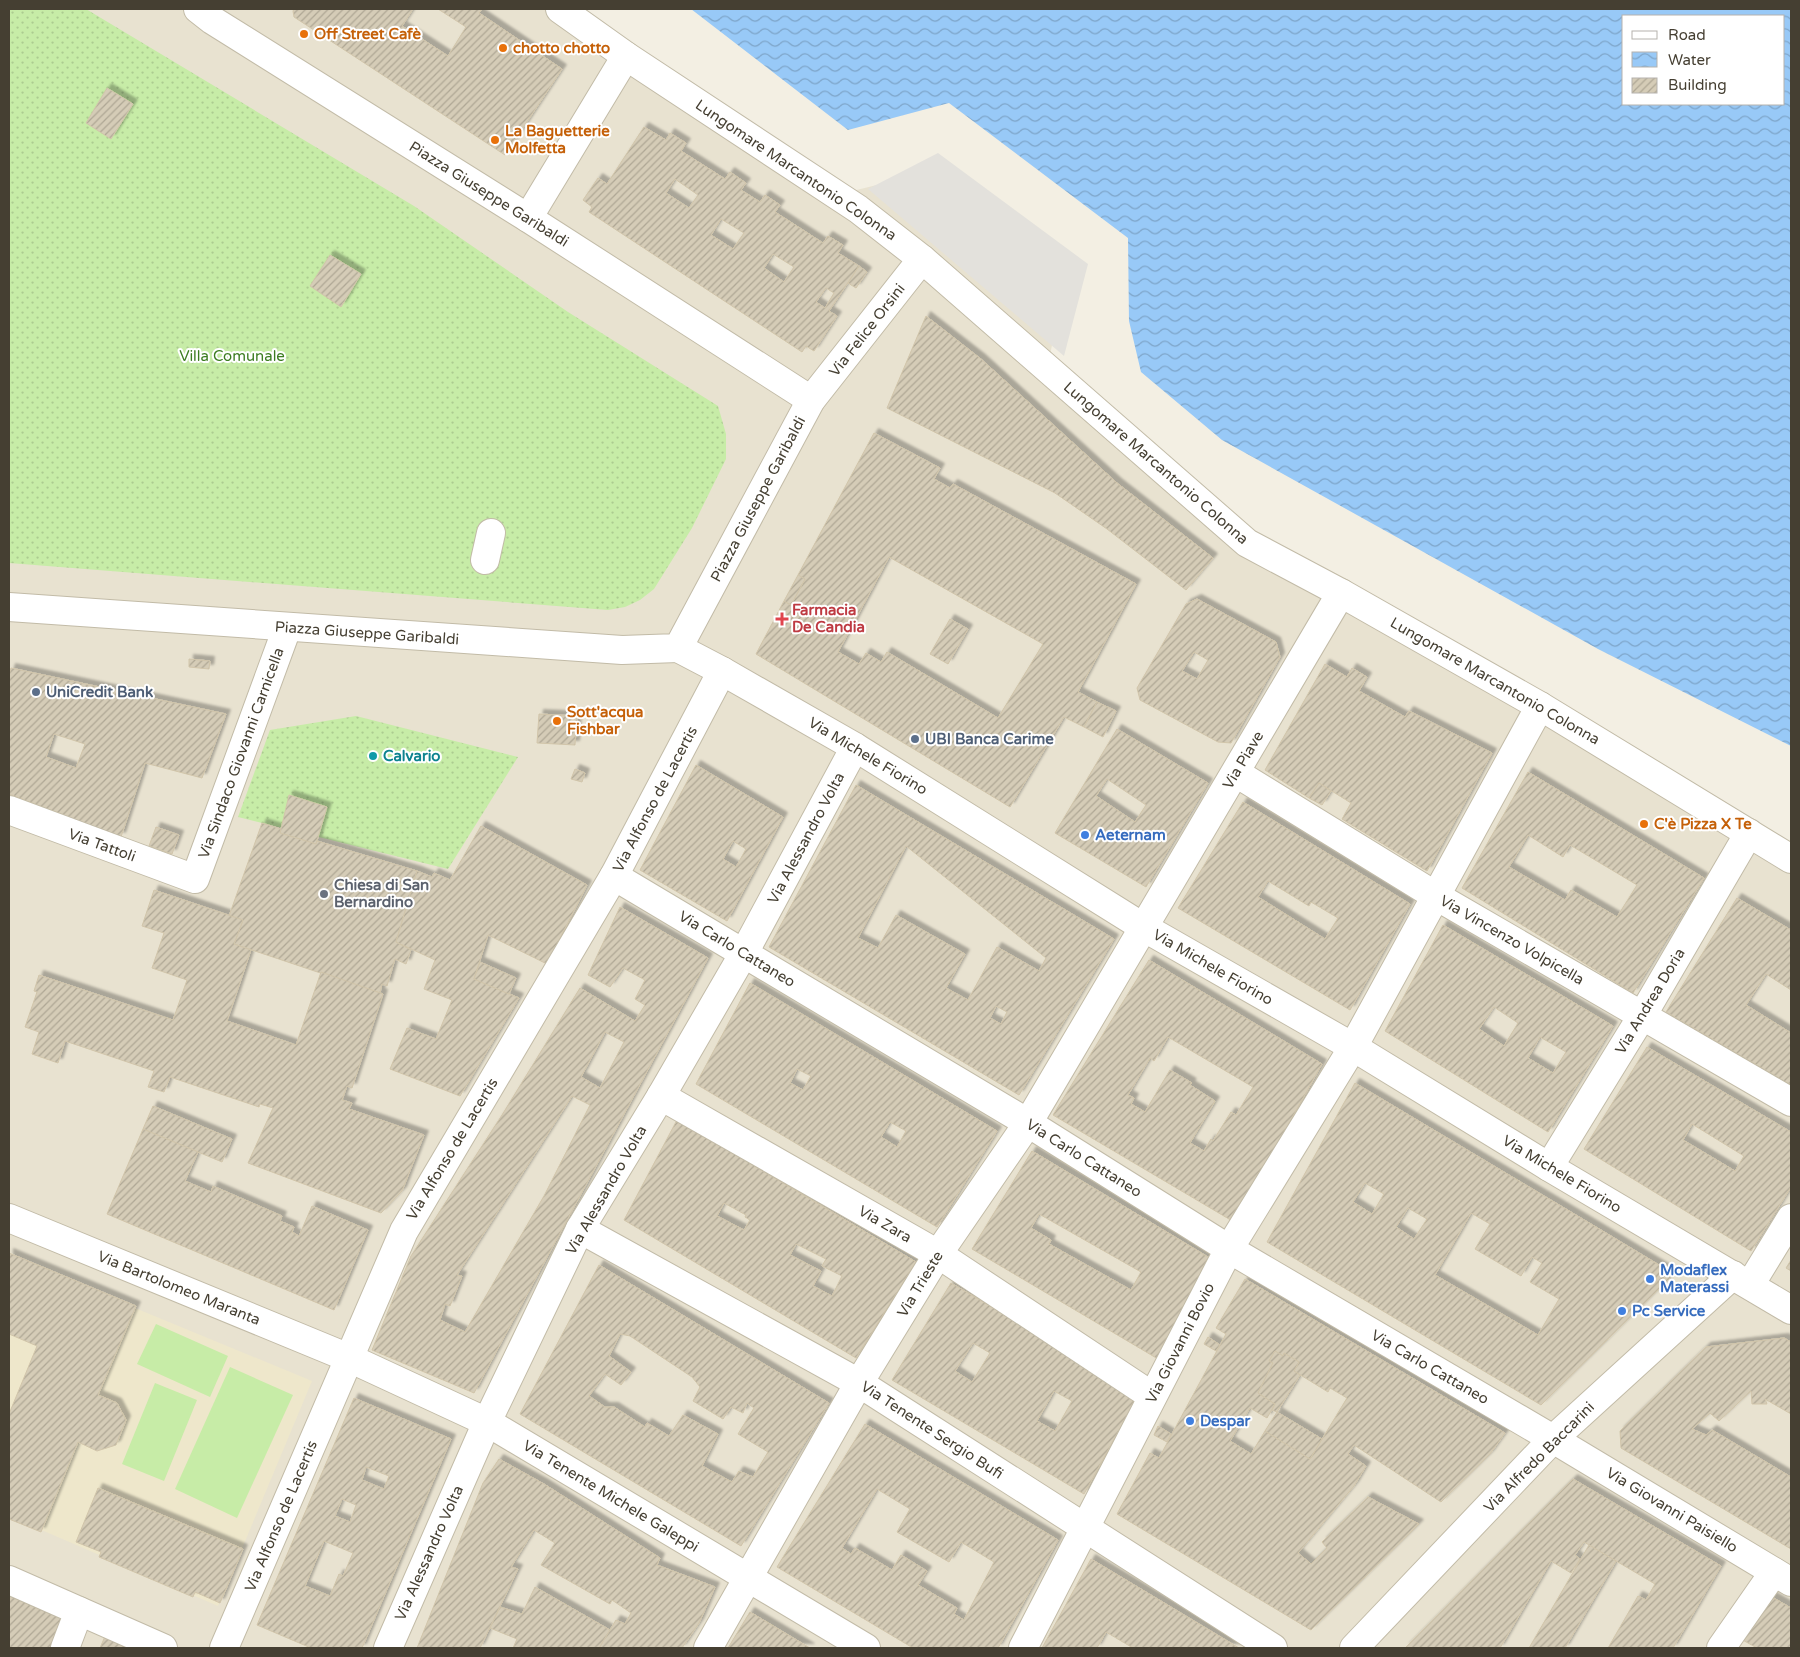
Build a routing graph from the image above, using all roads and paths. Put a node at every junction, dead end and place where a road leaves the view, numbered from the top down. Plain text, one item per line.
1 (560, 9) edge
2 (210, 12) edge
3 (626, 56) junction
4 (528, 218) junction
5 (922, 259) junction
6 (811, 400) junction
7 (491, 533) dead end
8 (486, 560) dead end
9 (1341, 593) junction
10 (9, 607) edge
11 (287, 628) junction
12 (678, 648) junction
13 (722, 671) junction
14 (1540, 706) junction
15 (855, 746) junction
16 (1236, 773) junction
17 (9, 810) edge
18 (1749, 833) junction
19 (1791, 859) edge
20 (614, 876) junction
21 (195, 879) joint
22 (1436, 896) junction
23 (1143, 927) junction
24 (744, 953) junction
25 (1642, 1016) junction
26 (1353, 1047) junction
27 (661, 1096) junction
28 (1791, 1102) edge
29 (1028, 1122) junction
30 (1549, 1167) junction
31 (9, 1218) edge
32 (1791, 1218) edge
33 (580, 1229) junction
34 (1229, 1249) junction
35 (938, 1254) junction
36 (1742, 1280) junction
37 (1791, 1310) edge
38 (349, 1358) junction
39 (859, 1383) junction
40 (1152, 1396) junction
41 (487, 1422) junction
42 (1553, 1438) junction
43 (1084, 1528) junction
44 (1782, 1577) edge
45 (749, 1578) junction
46 (9, 1580) edge
47 (79, 1611) junction
48 (65, 1648) edge
49 (163, 1648) edge
50 (224, 1648) edge
51 (388, 1648) edge
52 (708, 1648) edge
53 (866, 1648) edge
54 (1023, 1648) edge
55 (1273, 1648) edge
56 (1354, 1648) edge
57 (1721, 1648) edge

1 - 3 street, Lungomare Marcantonio Colonna
2 - 4 street, Piazza Giuseppe Garibaldi
3 - 4 street
3 - 5 street, Lungomare Marcantonio Colonna
4 - 6 street, Piazza Giuseppe Garibaldi
5 - 6 street, Via Felice Orsini
5 - 9 street, Lungomare Marcantonio Colonna
6 - 12 street, Piazza Giuseppe Garibaldi
7 - 8 street
9 - 14 street, Lungomare Marcantonio Colonna
9 - 16 street, Via Piave
10 - 11 street, Piazza Giuseppe Garibaldi
11 - 12 street, Piazza Giuseppe Garibaldi
11 - 21 street, Via Sindaco Giovanni Carnicella
12 - 13 street, Via Michele Fiorino
13 - 15 street, Via Michele Fiorino
13 - 20 street, Via Alfonso de Lacertis
14 - 18 street, Lungomare Marcantonio Colonna
14 - 22 street, Via Giovanni Bovio
15 - 23 street, Via Michele Fiorino
15 - 24 street, Via Alessandro Volta
16 - 22 street, Via Vincenzo Volpicella
16 - 23 street, Via Piave
17 - 21 street, Via Tattoli
18 - 19 street, Lungomare Marcantonio Colonna
18 - 25 street, Via Andrea Doria
20 - 24 street, Via Carlo Cattaneo
20 - 38 street, Via Alfonso de Lacertis
22 - 25 street, Via Vincenzo Volpicella
22 - 26 street, Via Giovanni Bovio
23 - 26 street, Via Michele Fiorino
23 - 29 street, Via Trieste
24 - 27 street, Via Alessandro Volta
24 - 29 street, Via Carlo Cattaneo
25 - 28 street, Via Vincenzo Volpicella
25 - 30 street, Via Andrea Doria
26 - 30 street, Via Michele Fiorino
26 - 34 street, Via Giovanni Bovio
27 - 33 street, Via Alessandro Volta
27 - 35 street, Via Zara
29 - 34 street, Via Carlo Cattaneo
29 - 35 street, Via Trieste
30 - 36 street, Via Michele Fiorino
31 - 38 street, Via Bartolomeo Maranta
32 - 36 street, Via Alfredo Baccarini
33 - 39 street, Via Tenente Sergio Bufi
33 - 41 street, Via Alessandro Volta
34 - 40 street, Via Giovanni Bovio
34 - 42 street, Via Carlo Cattaneo
35 - 39 street, Via Trieste
35 - 40 street, Via Zara
36 - 37 street, Via Michele Fiorino
36 - 42 street, Via Alfredo Baccarini
38 - 41 street, Via Tenente Michele Galeppi
38 - 50 street, Via Alfonso de Lacertis
39 - 43 street, Via Tenente Sergio Bufi
39 - 45 street, Via Trieste
40 - 43 street, Via Giovanni Bovio
41 - 45 street, Via Tenente Michele Galeppi
41 - 51 street, Via Alessandro Volta
42 - 44 street, Via Giovanni Paisiello
42 - 56 street, Via Alfredo Baccarini
43 - 54 street, Via Giovanni Bovio
43 - 55 street, Via Tenente Sergio Bufi
44 - 57 street
45 - 52 street, Via Trieste
45 - 53 street, Via Tenente Michele Galeppi
46 - 47 street
47 - 48 street
47 - 49 street

